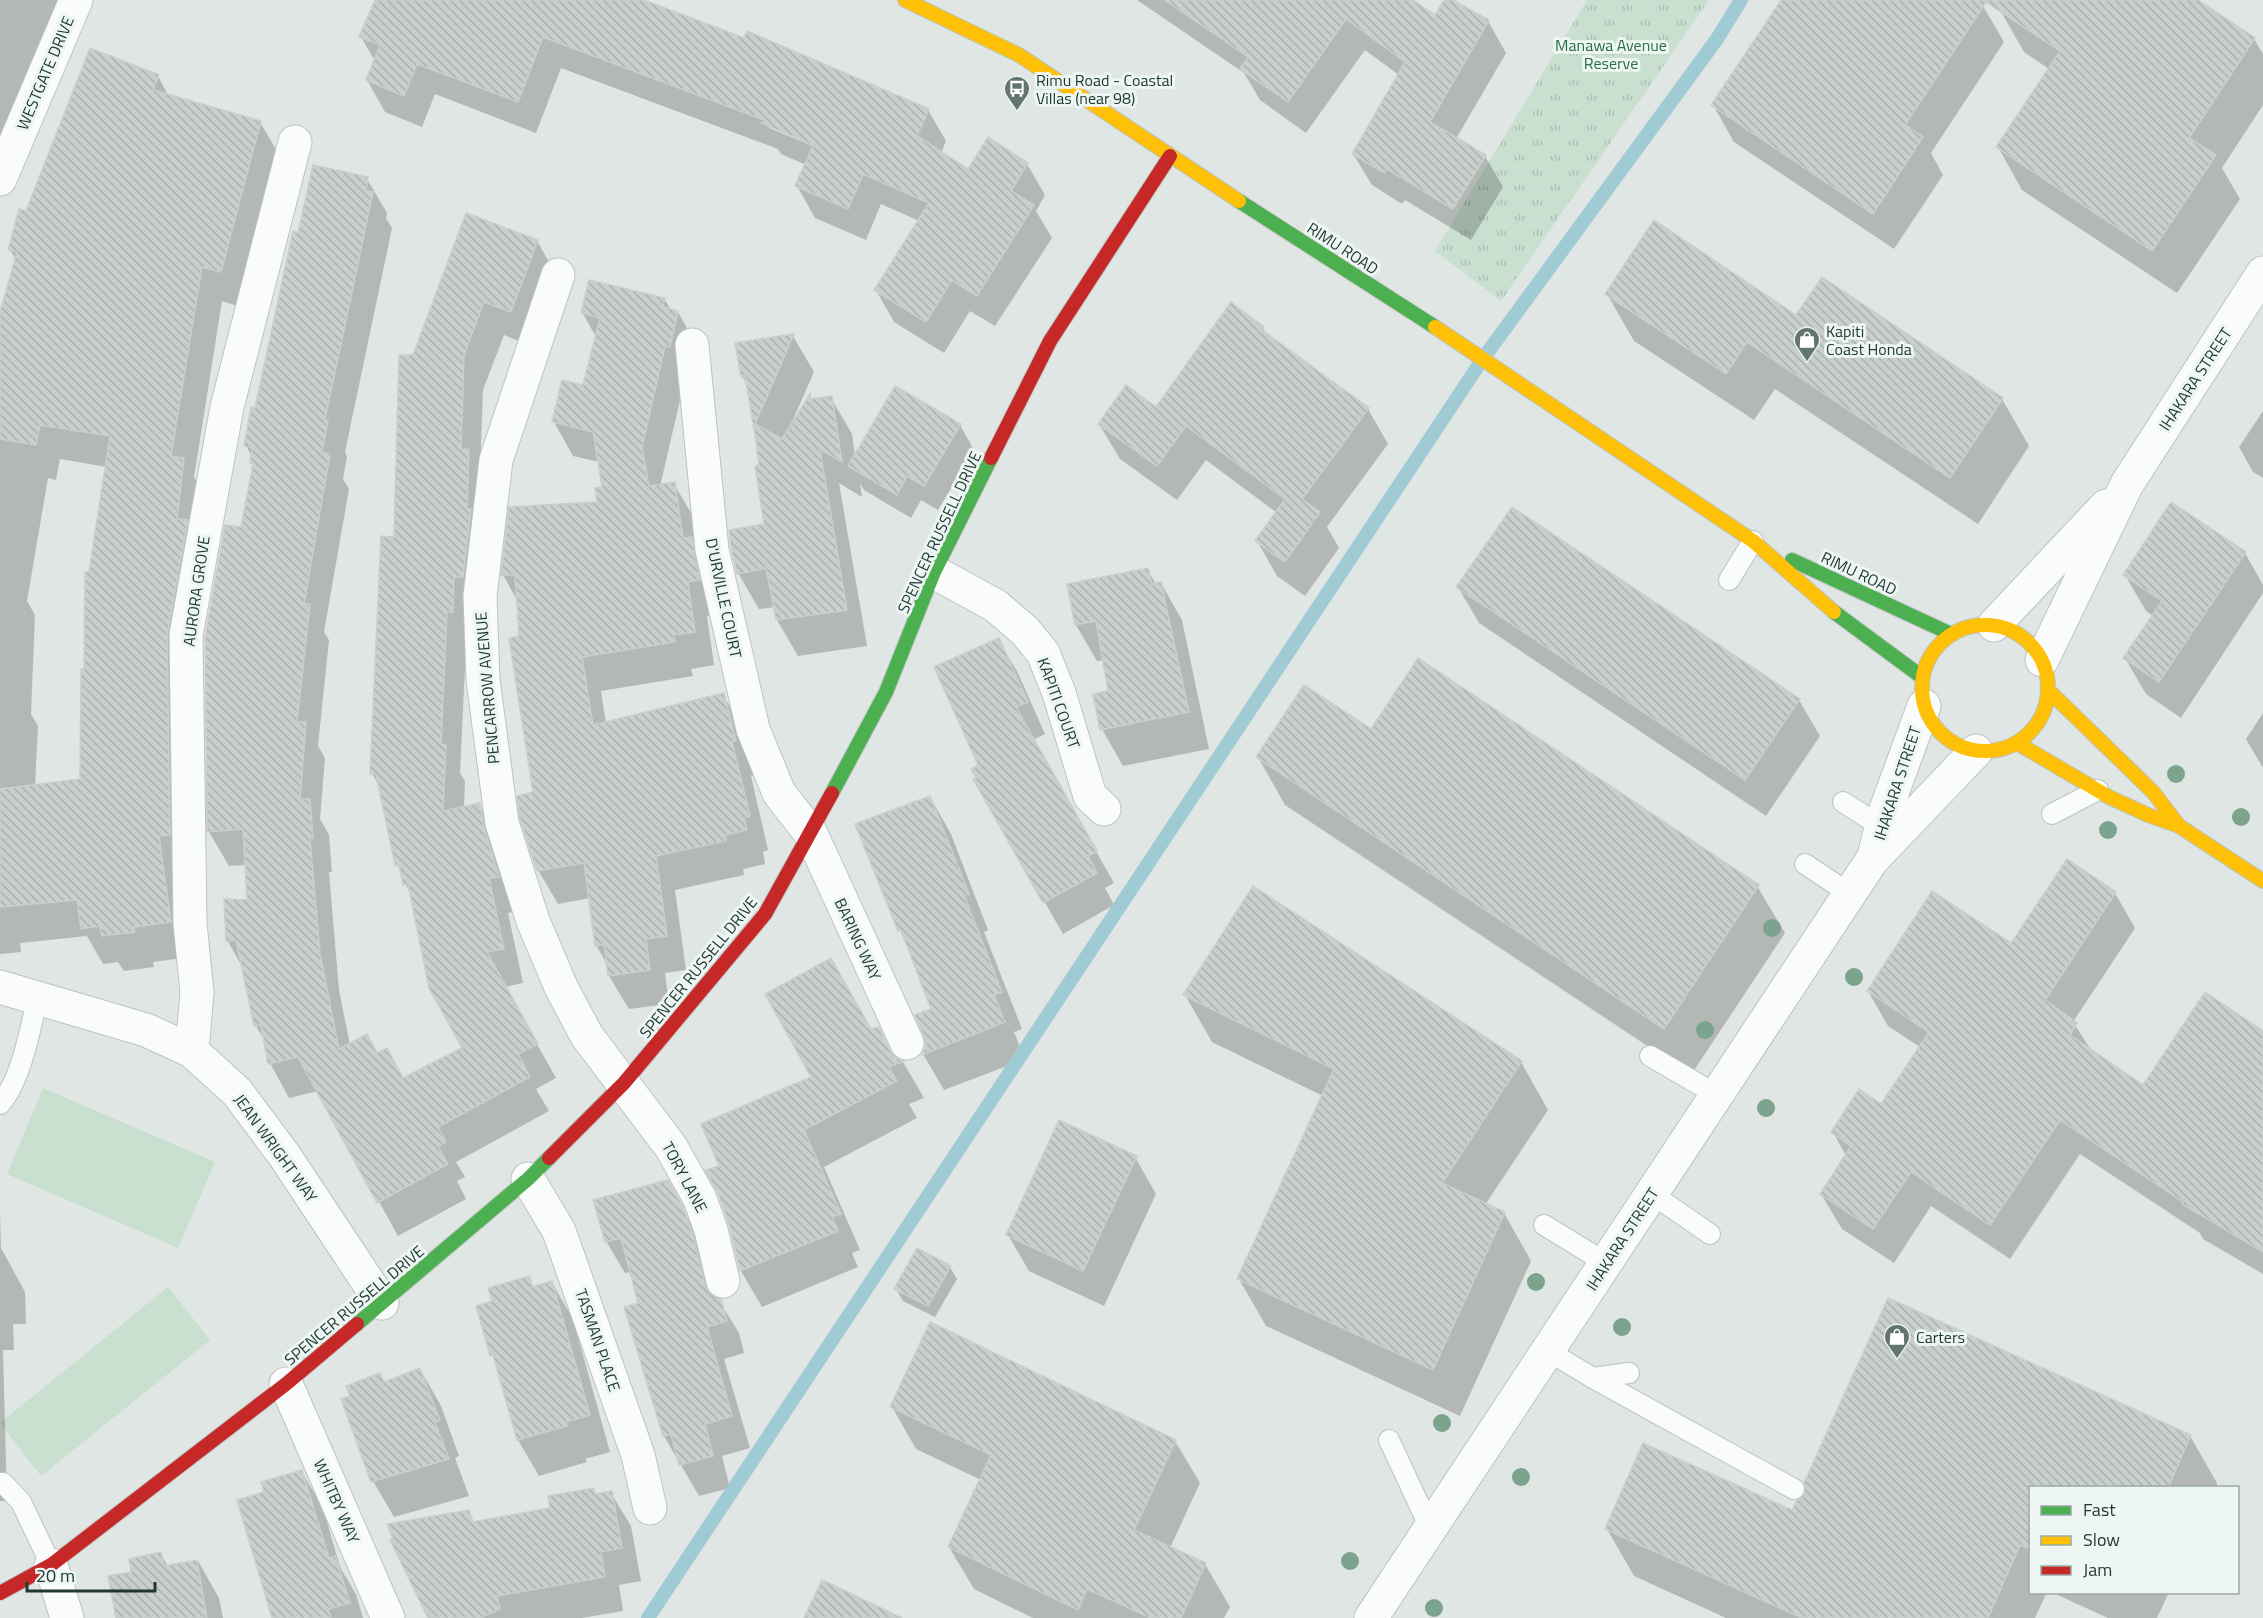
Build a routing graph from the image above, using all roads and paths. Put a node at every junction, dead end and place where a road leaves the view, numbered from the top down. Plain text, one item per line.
1 (76, 0) edge
2 (904, 0) edge
3 (295, 142) dead end
4 (1170, 156) junction
5 (0, 179) edge
6 (2263, 273) edge
7 (558, 275) dead end
8 (692, 345) dead end
9 (2127, 484) junction
10 (1753, 542) junction
11 (934, 572) junction
12 (1729, 580) dead end
13 (1994, 625) junction
14 (1951, 634) junction
15 (2045, 675) junction
16 (1923, 691) junction
17 (2017, 743) junction
18 (1976, 751) junction
19 (2098, 790) junction
20 (1843, 802) dead end
21 (1104, 809) dead end
22 (2052, 814) dead end
23 (2179, 826) junction
24 (1882, 827) junction
25 (811, 834) junction
26 (1872, 860) junction
27 (1804, 864) dead end
28 (2263, 880) edge
29 (1850, 894) junction
30 (0, 987) edge
31 (37, 999) junction
32 (907, 1044) dead end
33 (192, 1051) junction
34 (1650, 1056) dead end
35 (624, 1083) junction
36 (1717, 1095) junction
37 (0, 1104) edge
38 (528, 1179) junction
39 (1652, 1194) junction
40 (1544, 1225) dead end
41 (1710, 1234) dead end
42 (1606, 1263) junction
43 (723, 1281) dead end
44 (382, 1303) junction
45 (1548, 1351) junction
46 (1629, 1373) dead end
47 (1593, 1378) junction
48 (286, 1384) junction
49 (1389, 1440) dead end
50 (0, 1483) edge
51 (1794, 1489) dead end
52 (650, 1508) dead end
53 (1430, 1528) junction
54 (51, 1566) junction
55 (0, 1593) edge
56 (67, 1618) edge
57 (388, 1618) edge
58 (1371, 1618) edge

1 - 5 street, WESTGATE DRIVE
2 - 4 main road, RIMU ROAD
3 - 33 street, AURORA GROVE
4 - 10 main road, RIMU ROAD
4 - 11 main road, SPENCER RUSSELL DRIVE
6 - 9 street, IHAKARA STREET
7 - 35 street, PENCARROW AVENUE
8 - 25 street, D'URVILLE COURT
9 - 13 street, IHAKARA STREET
9 - 15 street, IHAKARA STREET
10 - 12 lane
10 - 14 main road, RIMU ROAD
10 - 16 main road, RIMU ROAD
11 - 21 street, KAPITI COURT
11 - 25 main road, SPENCER RUSSELL DRIVE
13 - 14 main road
13 - 15 main road
14 - 16 main road
15 - 17 main road
15 - 23 main road
16 - 18 main road
16 - 24 street, IHAKARA STREET
17 - 18 main road
17 - 19 main road
18 - 26 street, IHAKARA STREET
19 - 22 lane
19 - 23 main road
20 - 24 lane
23 - 28 main road
24 - 26 street, IHAKARA STREET
25 - 32 street, BARING WAY
25 - 35 main road, SPENCER RUSSELL DRIVE
26 - 29 street, IHAKARA STREET
27 - 29 lane
29 - 36 street, IHAKARA STREET
30 - 31 street, JEAN WRIGHT WAY
31 - 33 street, JEAN WRIGHT WAY
31 - 37 lane
33 - 44 street, JEAN WRIGHT WAY
34 - 36 lane
35 - 38 main road, SPENCER RUSSELL DRIVE
35 - 43 street, TORY LANE
36 - 39 street, IHAKARA STREET
38 - 44 main road, SPENCER RUSSELL DRIVE
38 - 52 street, TASMAN PLACE
39 - 41 lane
39 - 42 street, IHAKARA STREET
40 - 42 lane
42 - 45 street, IHAKARA STREET
44 - 48 main road, SPENCER RUSSELL DRIVE
45 - 47 lane
45 - 53 street, IHAKARA STREET
46 - 47 lane
47 - 51 lane
48 - 54 main road, SPENCER RUSSELL DRIVE
48 - 57 street, WHITBY WAY
49 - 53 lane
50 - 54 lane
53 - 58 street, IHAKARA STREET
54 - 55 main road, SPENCER RUSSELL DRIVE
54 - 56 street

